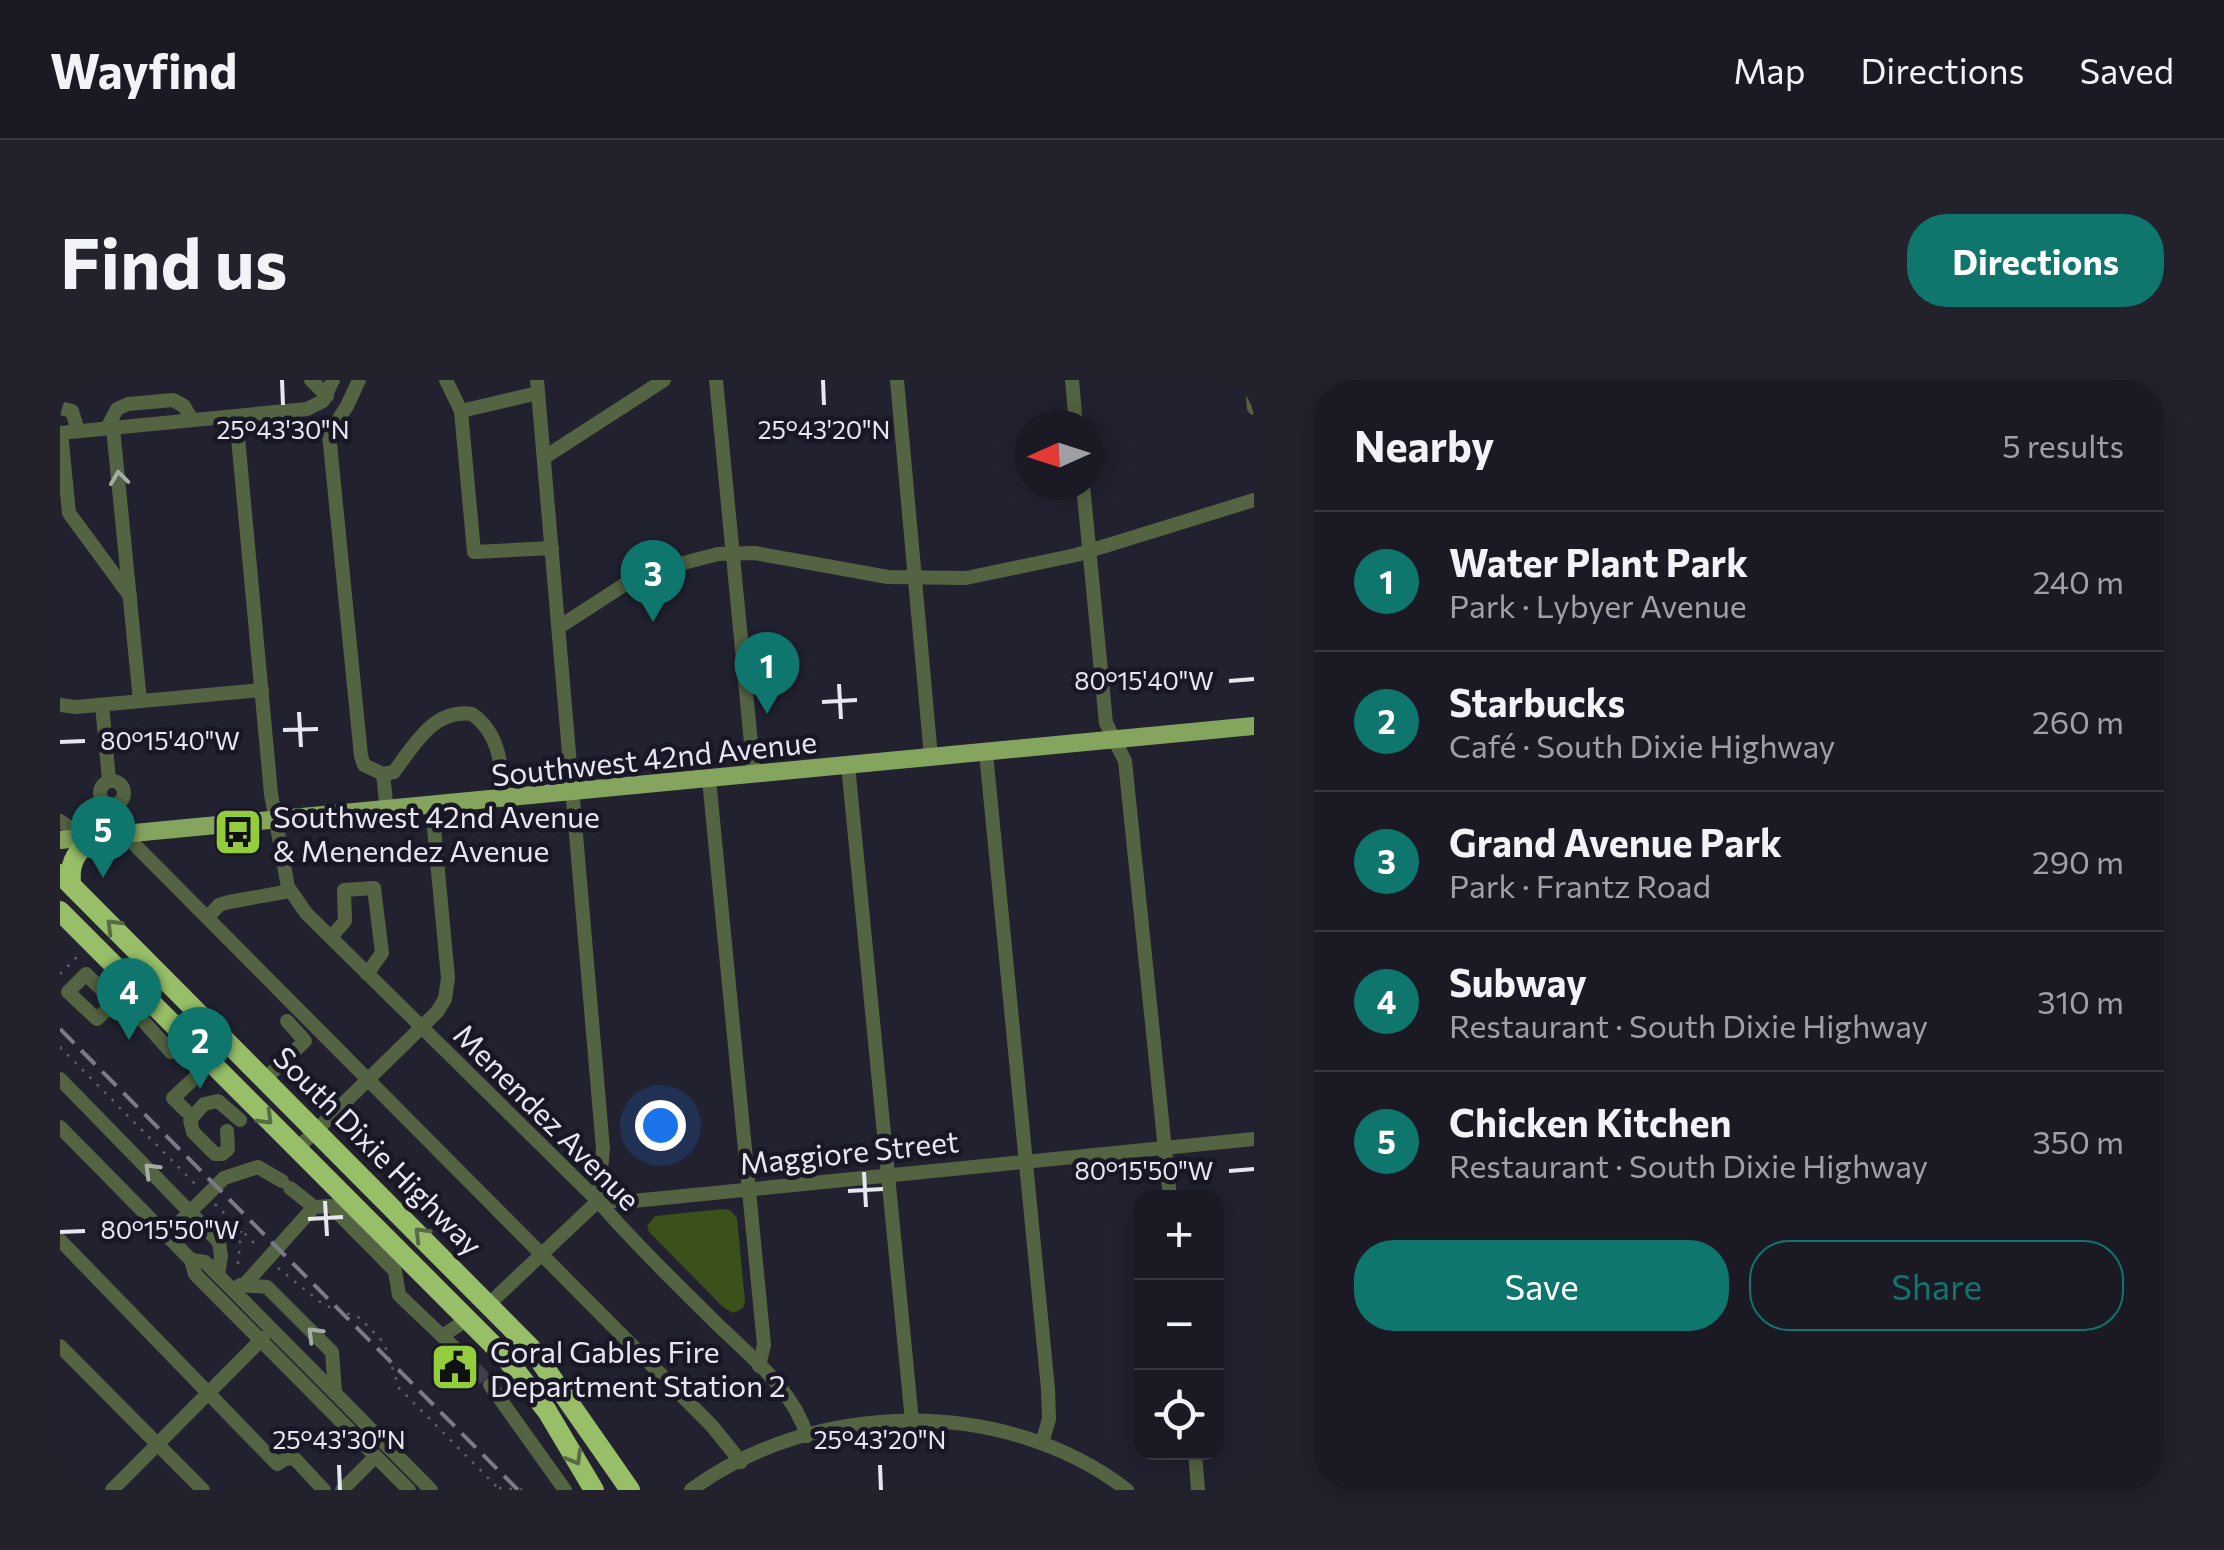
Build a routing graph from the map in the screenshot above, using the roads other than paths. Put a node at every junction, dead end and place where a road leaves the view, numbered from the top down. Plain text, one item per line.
1 (312, 380) edge
2 (333, 380) edge
3 (358, 380) edge
4 (446, 380) edge
5 (664, 380) edge
6 (716, 380) edge
7 (897, 380) edge
8 (1072, 380) edge
9 (1251, 380) edge
10 (537, 386) edge
11 (327, 396) junction
12 (60, 408) edge
13 (1254, 408) edge
14 (1075, 410) edge
15 (461, 411) junction
16 (236, 416) junction
17 (192, 420) junction
18 (110, 428) junction
19 (78, 431) junction
20 (60, 433) edge
21 (544, 457) junction
22 (1085, 500) edge
23 (1254, 500) edge
24 (126, 540) junction
25 (552, 548) junction
26 (1091, 551) junction
27 (96, 552) junction
28 (733, 552) junction
29 (915, 579) junction
30 (130, 597) junction
31 (559, 628) junction
32 (262, 690) junction
33 (140, 701) junction
34 (60, 704) edge
35 (102, 705) junction
36 (1254, 726) edge
37 (1116, 740) junction
38 (986, 753) junction
39 (931, 758) junction
40 (848, 766) junction
41 (383, 774) junction
42 (754, 774) junction
43 (709, 779) junction
44 (109, 780) dead end
45 (574, 793) junction
46 (506, 800) junction
47 (432, 807) junction
48 (387, 811) junction
49 (60, 821) edge
50 (277, 822) junction
51 (125, 835) junction
52 (91, 838) junction
53 (60, 840) edge
54 (65, 878) edge
55 (290, 892) junction
56 (60, 911) edge
57 (208, 917) junction
58 (330, 938) junction
59 (367, 974) junction
60 (133, 984) junction
61 (114, 1002) dead end
62 (286, 1021) dead end
63 (421, 1027) junction
64 (211, 1062) junction
65 (266, 1078) junction
66 (370, 1078) junction
67 (60, 1079) edge
68 (186, 1111) dead end
69 (240, 1120) dead end
70 (60, 1127) edge
71 (317, 1130) junction
72 (227, 1131) dead end
73 (1254, 1139) edge
74 (1165, 1147) junction
75 (297, 1149) junction
76 (1026, 1161) junction
77 (888, 1174) junction
78 (748, 1188) junction
79 (1169, 1190) edge
80 (598, 1200) junction
81 (342, 1205) junction
82 (314, 1207) junction
83 (191, 1211) junction
84 (167, 1235) junction
85 (60, 1240) edge
86 (541, 1254) junction
87 (191, 1260) junction
88 (226, 1279) junction
89 (246, 1283) junction
90 (490, 1304) junction
91 (468, 1319) junction
92 (271, 1329) junction
93 (442, 1336) junction
94 (259, 1342) junction
95 (60, 1346) edge
96 (460, 1354) tunnel mouth
97 (759, 1366) junction
98 (490, 1386) tunnel mouth
99 (210, 1392) junction
100 (334, 1392) junction
101 (912, 1421) junction
102 (806, 1436) junction
103 (158, 1444) junction
104 (1042, 1444) junction
105 (375, 1458) junction
106 (1195, 1460) edge
107 (740, 1462) junction
108 (112, 1490) edge
109 (203, 1490) edge
110 (324, 1490) edge
111 (342, 1490) edge
112 (409, 1490) edge
113 (431, 1490) edge
114 (566, 1490) edge
115 (594, 1490) edge
116 (630, 1490) edge
117 (691, 1490) edge
118 (1127, 1490) edge
119 (1198, 1490) edge

1 - 11 street
2 - 11 street
3 - 41 street
4 - 15 street
5 - 21 street
6 - 28 street
7 - 29 street
8 - 14 street
9 - 13 street
10 - 15 street
10 - 21 street
11 - 16 street
12 - 19 street
15 - 25 street
16 - 17 street
16 - 32 street
17 - 18 street
17 - 18 street
18 - 19 street
24 -> 18 street
19 - 20 street
20 - 27 street
21 - 25 street
22 - 26 street
23 - 26 street
24 - 27 street
24 - 30 street
25 - 31 street
26 - 29 street
26 - 37 street
27 - 30 street
28 - 29 street
28 - 31 street
28 - 42 street
29 - 39 street
30 - 33 street
31 - 45 street
32 - 33 street
32 - 50 street
33 - 35 street
34 - 35 street
35 - 44 street
36 - 37 main road, Southwest 42nd Avenue
37 - 38 main road, Southwest 42nd Avenue
37 - 74 street
38 - 39 main road, Southwest 42nd Avenue
38 - 76 street
39 - 40 main road, Southwest 42nd Avenue
40 - 42 main road, Southwest 42nd Avenue
40 - 77 street
41 - 46 street
41 - 48 street
42 - 43 main road, Southwest 42nd Avenue
43 - 45 main road, Southwest 42nd Avenue
43 - 78 street
45 - 46 main road, Southwest 42nd Avenue
45 - 80 street
46 - 47 main road, Southwest 42nd Avenue
47 - 48 main road, Southwest 42nd Avenue
47 - 63 street
48 - 50 main road, Southwest 42nd Avenue
49 - 52 street
50 - 51 main road, Southwest 42nd Avenue
50 - 55 street
51 - 52 main road, Southwest 42nd Avenue
51 - 57 street
52 - 53 main road, Southwest 42nd Avenue
52 - 54 highway
65 -> 54 highway, South Dixie Highway
55 - 57 street
55 - 58 street, Menendez Avenue
56 - 60 highway, South Dixie Highway
57 - 66 street
58 - 59 street, Menendez Avenue
58 - 59 street
59 - 63 street, Menendez Avenue
60 - 61 street
60 - 64 highway, South Dixie Highway
62 - 65 street
63 - 66 street
63 - 80 street, Menendez Avenue
64 - 68 street
64 -> 75 highway, South Dixie Highway
65 - 71 highway, South Dixie Highway
66 - 71 street
66 - 86 street
83 -> 67 street
69 - 72 street
70 - 84 street
71 - 75 street
90 -> 71 highway, South Dixie Highway
73 - 74 street, Maggiore Street
74 - 76 street, Maggiore Street
74 - 79 street
75 - 81 highway, South Dixie Highway
76 - 77 street, Maggiore Street
76 - 104 street
77 - 78 street, Maggiore Street
77 - 101 street
78 - 80 street, Maggiore Street
78 - 97 street
80 - 86 street
80 - 97 street, Menendez Avenue
81 - 82 street
81 - 91 highway, South Dixie Highway
81 - 93 street
82 - 83 street
82 - 89 street
83 - 84 street
83 - 88 street
84 - 87 street
85 - 99 street
86 - 90 street
86 - 107 street
87 - 88 street
87 - 94 street
88 - 89 street
88 - 92 street
100 -> 89 street
90 - 91 highway
90 - 116 highway, South Dixie Highway
91 - 93 street
91 -> 115 highway, South Dixie Highway
92 - 94 street
92 - 100 street
93 - 96 street
94 - 99 street
94 - 105 street
95 - 103 street
97 - 102 street, Menendez Avenue
98 - 114 street
99 - 103 street
99 - 110 street
100 - 113 street
101 - 102 street
101 - 104 street
102 - 107 street
103 - 108 street
103 - 109 street
104 - 118 street
105 - 111 street
105 - 112 street
106 - 119 street
107 - 117 street

